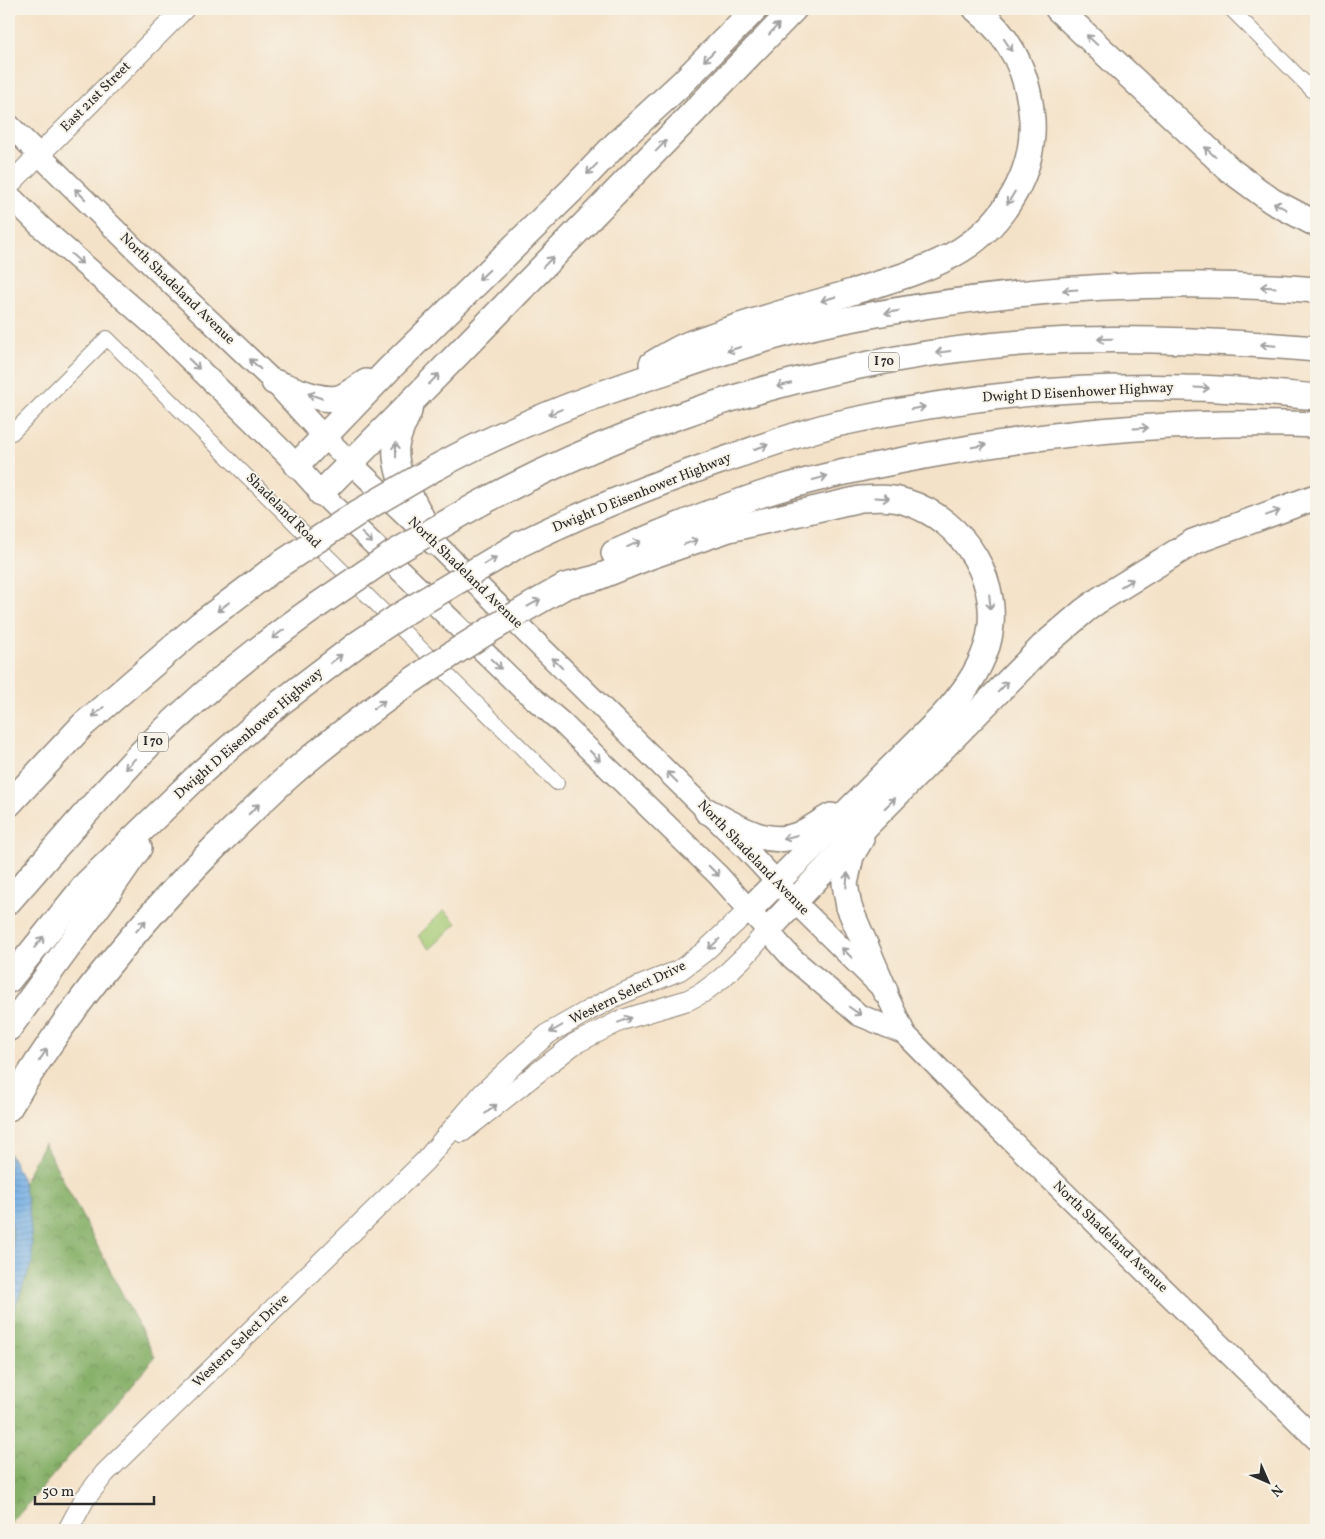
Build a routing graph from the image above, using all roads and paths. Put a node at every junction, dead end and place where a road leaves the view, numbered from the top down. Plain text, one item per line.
1 (184, 9) edge
2 (755, 9) edge
3 (794, 9) edge
4 (976, 9) edge
5 (1058, 9) edge
6 (1231, 9) edge
7 (1316, 94) edge
8 (9, 125) edge
9 (39, 155) junction
10 (9, 185) edge
11 (9, 195) edge
12 (1316, 224) edge
13 (1316, 290) edge
14 (1316, 349) edge
15 (390, 368) junction
16 (274, 382) junction
17 (600, 393) junction
18 (1316, 397) edge
19 (414, 400) junction
20 (1316, 426) edge
21 (9, 430) edge
22 (324, 436) junction
23 (350, 462) junction
24 (297, 465) junction
25 (321, 493) junction
26 (1316, 497) edge
27 (434, 542) junction
28 (565, 586) junction
29 (557, 783) dead end
30 (863, 796) junction
31 (9, 804) edge
32 (168, 806) junction
33 (707, 811) junction
34 (870, 822) junction
35 (778, 883) junction
36 (9, 901) edge
37 (795, 901) junction
38 (749, 910) junction
39 (768, 931) junction
40 (9, 980) edge
41 (885, 991) junction
42 (9, 1028) edge
43 (905, 1034) junction
44 (12, 1102) edge
45 (425, 1161) junction
46 (1316, 1439) edge
47 (68, 1530) edge

1 - 9 street, East 21st Street
2 -> 15 highway
19 -> 3 highway
4 -> 17 highway
12 -> 5 highway
6 - 7 street
8 - 9 main road, North Shadeland Avenue
9 - 10 street, East 21st Street
16 -> 9 main road, North Shadeland Avenue
11 -> 24 main road, North Shadeland Avenue
13 -> 17 highway
14 -> 36 highway, I 70, bridge
15 -> 16 highway
15 - 22 highway
16 - 22 main road, North Shadeland Avenue
17 -> 31 highway, bridge
32 -> 18 highway, Dwight D Eisenhower Highway, bridge
19 - 23 highway
27 -> 19 highway
28 -> 20 highway
21 - 29 street, Shadeland Road
22 - 23 main road, North Shadeland Avenue
22 - 24 highway
23 - 25 highway
23 - 27 main road, North Shadeland Avenue
24 - 25 main road, North Shadeland Avenue
25 -> 38 main road, North Shadeland Avenue
34 -> 26 highway
33 -> 27 main road, North Shadeland Avenue
28 -> 30 highway
44 -> 28 highway, bridge
30 -> 33 highway
30 - 35 highway
40 -> 32 highway, Dwight D Eisenhower Highway
32 - 42 highway
33 - 35 main road, North Shadeland Avenue
34 - 37 highway
41 -> 34 highway
35 - 37 main road, North Shadeland Avenue
35 - 38 highway
37 - 39 highway
41 -> 37 main road, North Shadeland Avenue
38 - 39 main road, North Shadeland Avenue
38 -> 45 street, Western Select Drive
39 -> 43 main road, North Shadeland Avenue
45 -> 39 street, Western Select Drive
41 - 43 main road, North Shadeland Avenue
43 - 46 main road, North Shadeland Avenue
45 - 47 street, Western Select Drive

